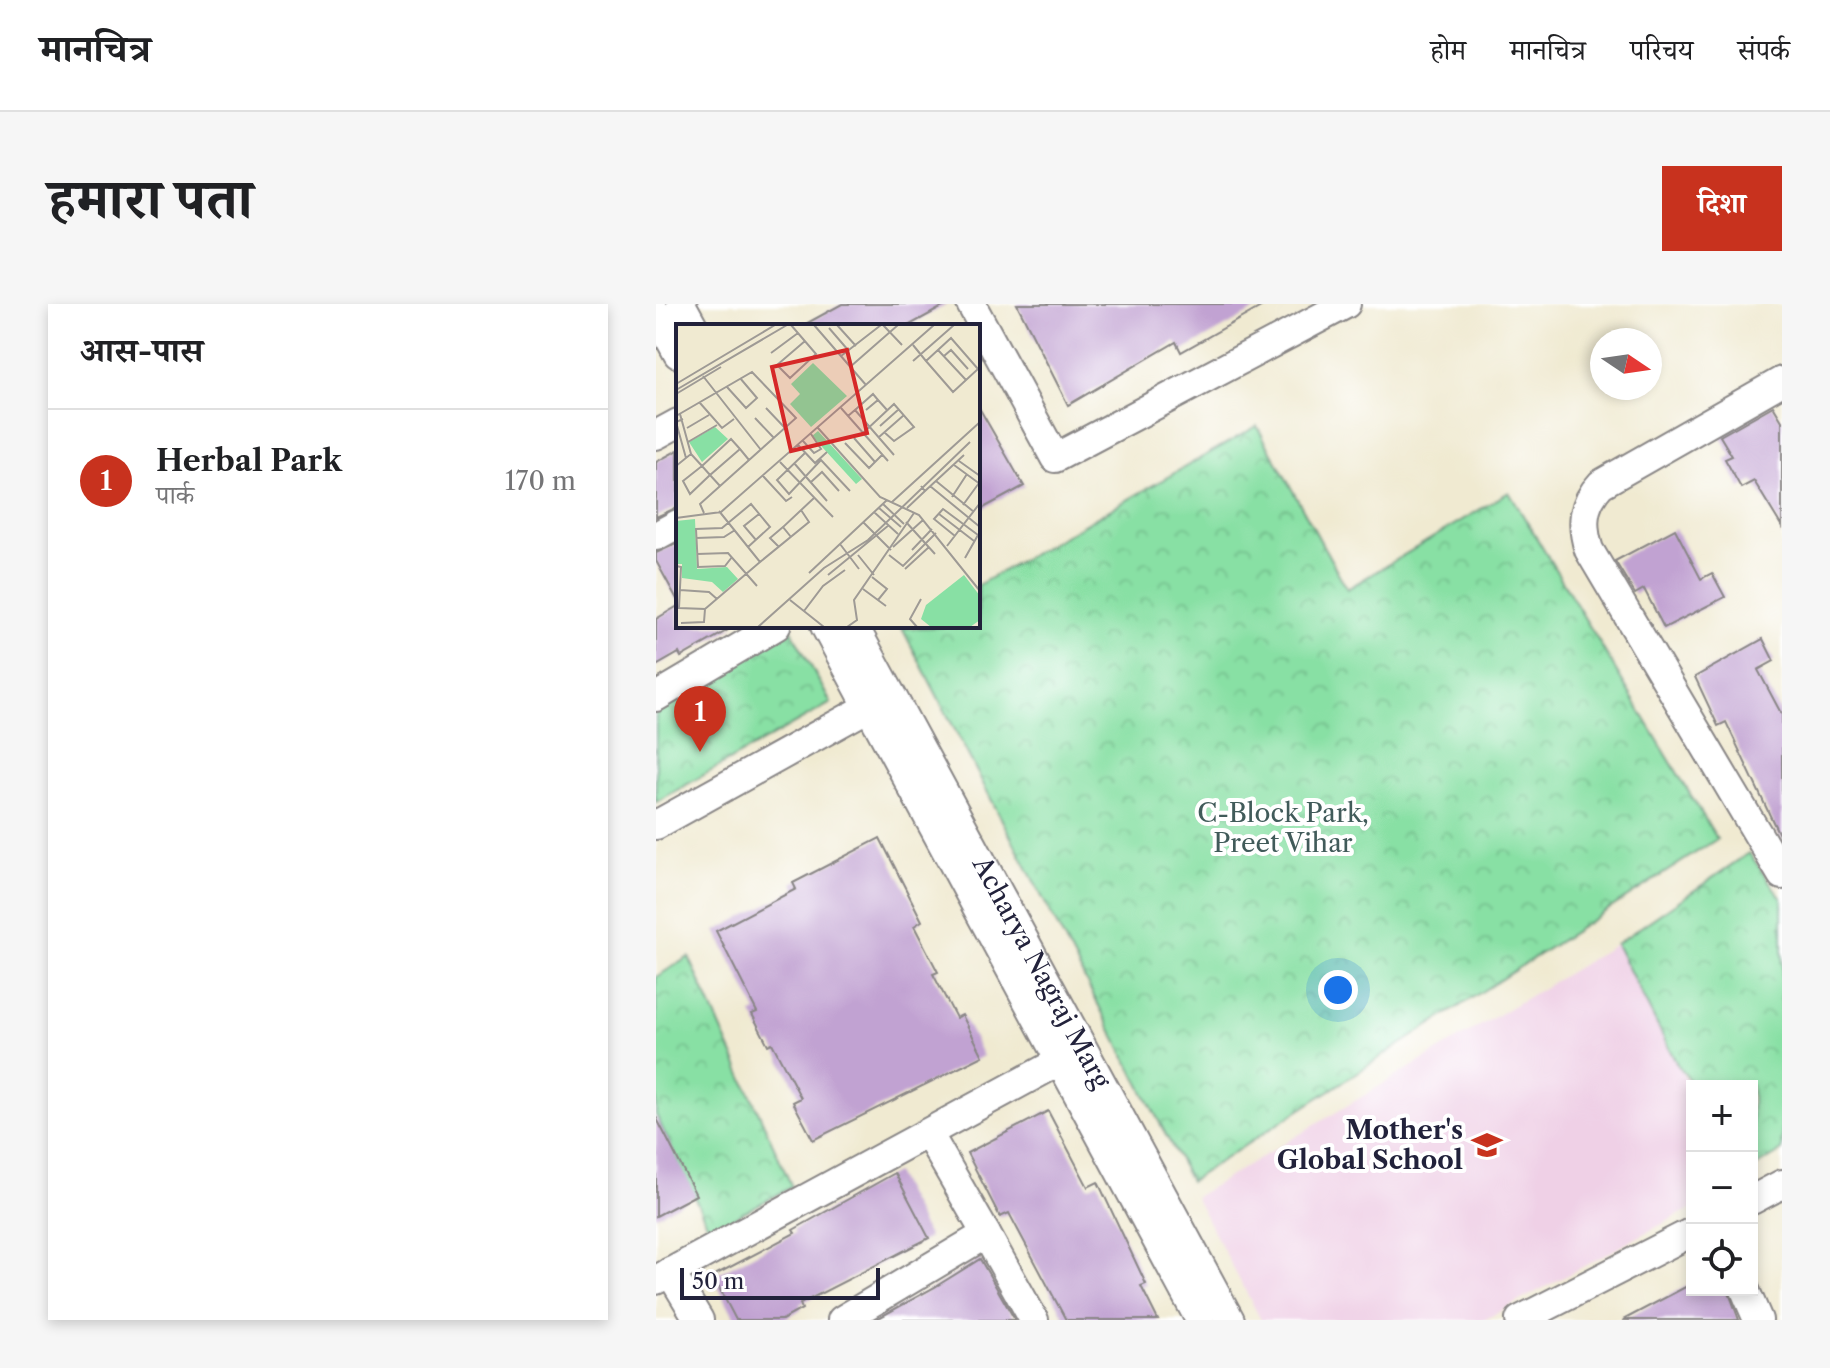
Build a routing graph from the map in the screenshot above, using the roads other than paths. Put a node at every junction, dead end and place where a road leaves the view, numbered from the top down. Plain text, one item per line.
1 (681, 304) edge
2 (971, 304) edge
3 (1346, 304) edge
4 (656, 313) edge
5 (692, 324) edge
6 (676, 350) edge
7 (1782, 381) edge
8 (676, 424) edge
9 (656, 435) edge
10 (676, 525) edge
11 (656, 536) edge
12 (773, 628) edge
13 (826, 628) edge
14 (855, 628) edge
15 (656, 697) edge
16 (880, 701) junction
17 (656, 825) edge
18 (1782, 875) edge
19 (1072, 1055) junction
20 (928, 1133) junction
21 (1782, 1184) edge
22 (1758, 1197) edge
23 (986, 1234) junction
24 (1686, 1235) edge
25 (663, 1276) edge
26 (1748, 1296) edge
27 (1553, 1312) edge
28 (699, 1320) edge
29 (842, 1320) edge
30 (1034, 1320) edge
31 (1200, 1320) edge
32 (1230, 1320) edge
33 (1520, 1320) edge
34 (1758, 1320) edge

1 - 5 street
2 - 3 street
4 - 6 street
7 - 18 street
8 - 9 street
10 - 11 street
12 - 15 street
13 - 16 street, Acharya Nagraj Marg
14 - 16 street, Acharya Nagraj Marg
16 - 17 street
16 - 19 street, Acharya Nagraj Marg
19 - 20 street
19 - 31 street, Acharya Nagraj Marg
19 - 32 street, Acharya Nagraj Marg
20 - 23 street
20 - 25 street
21 - 22 street
23 - 29 street
23 - 30 street
24 - 27 street
25 - 28 street
26 - 34 street
27 - 33 street

